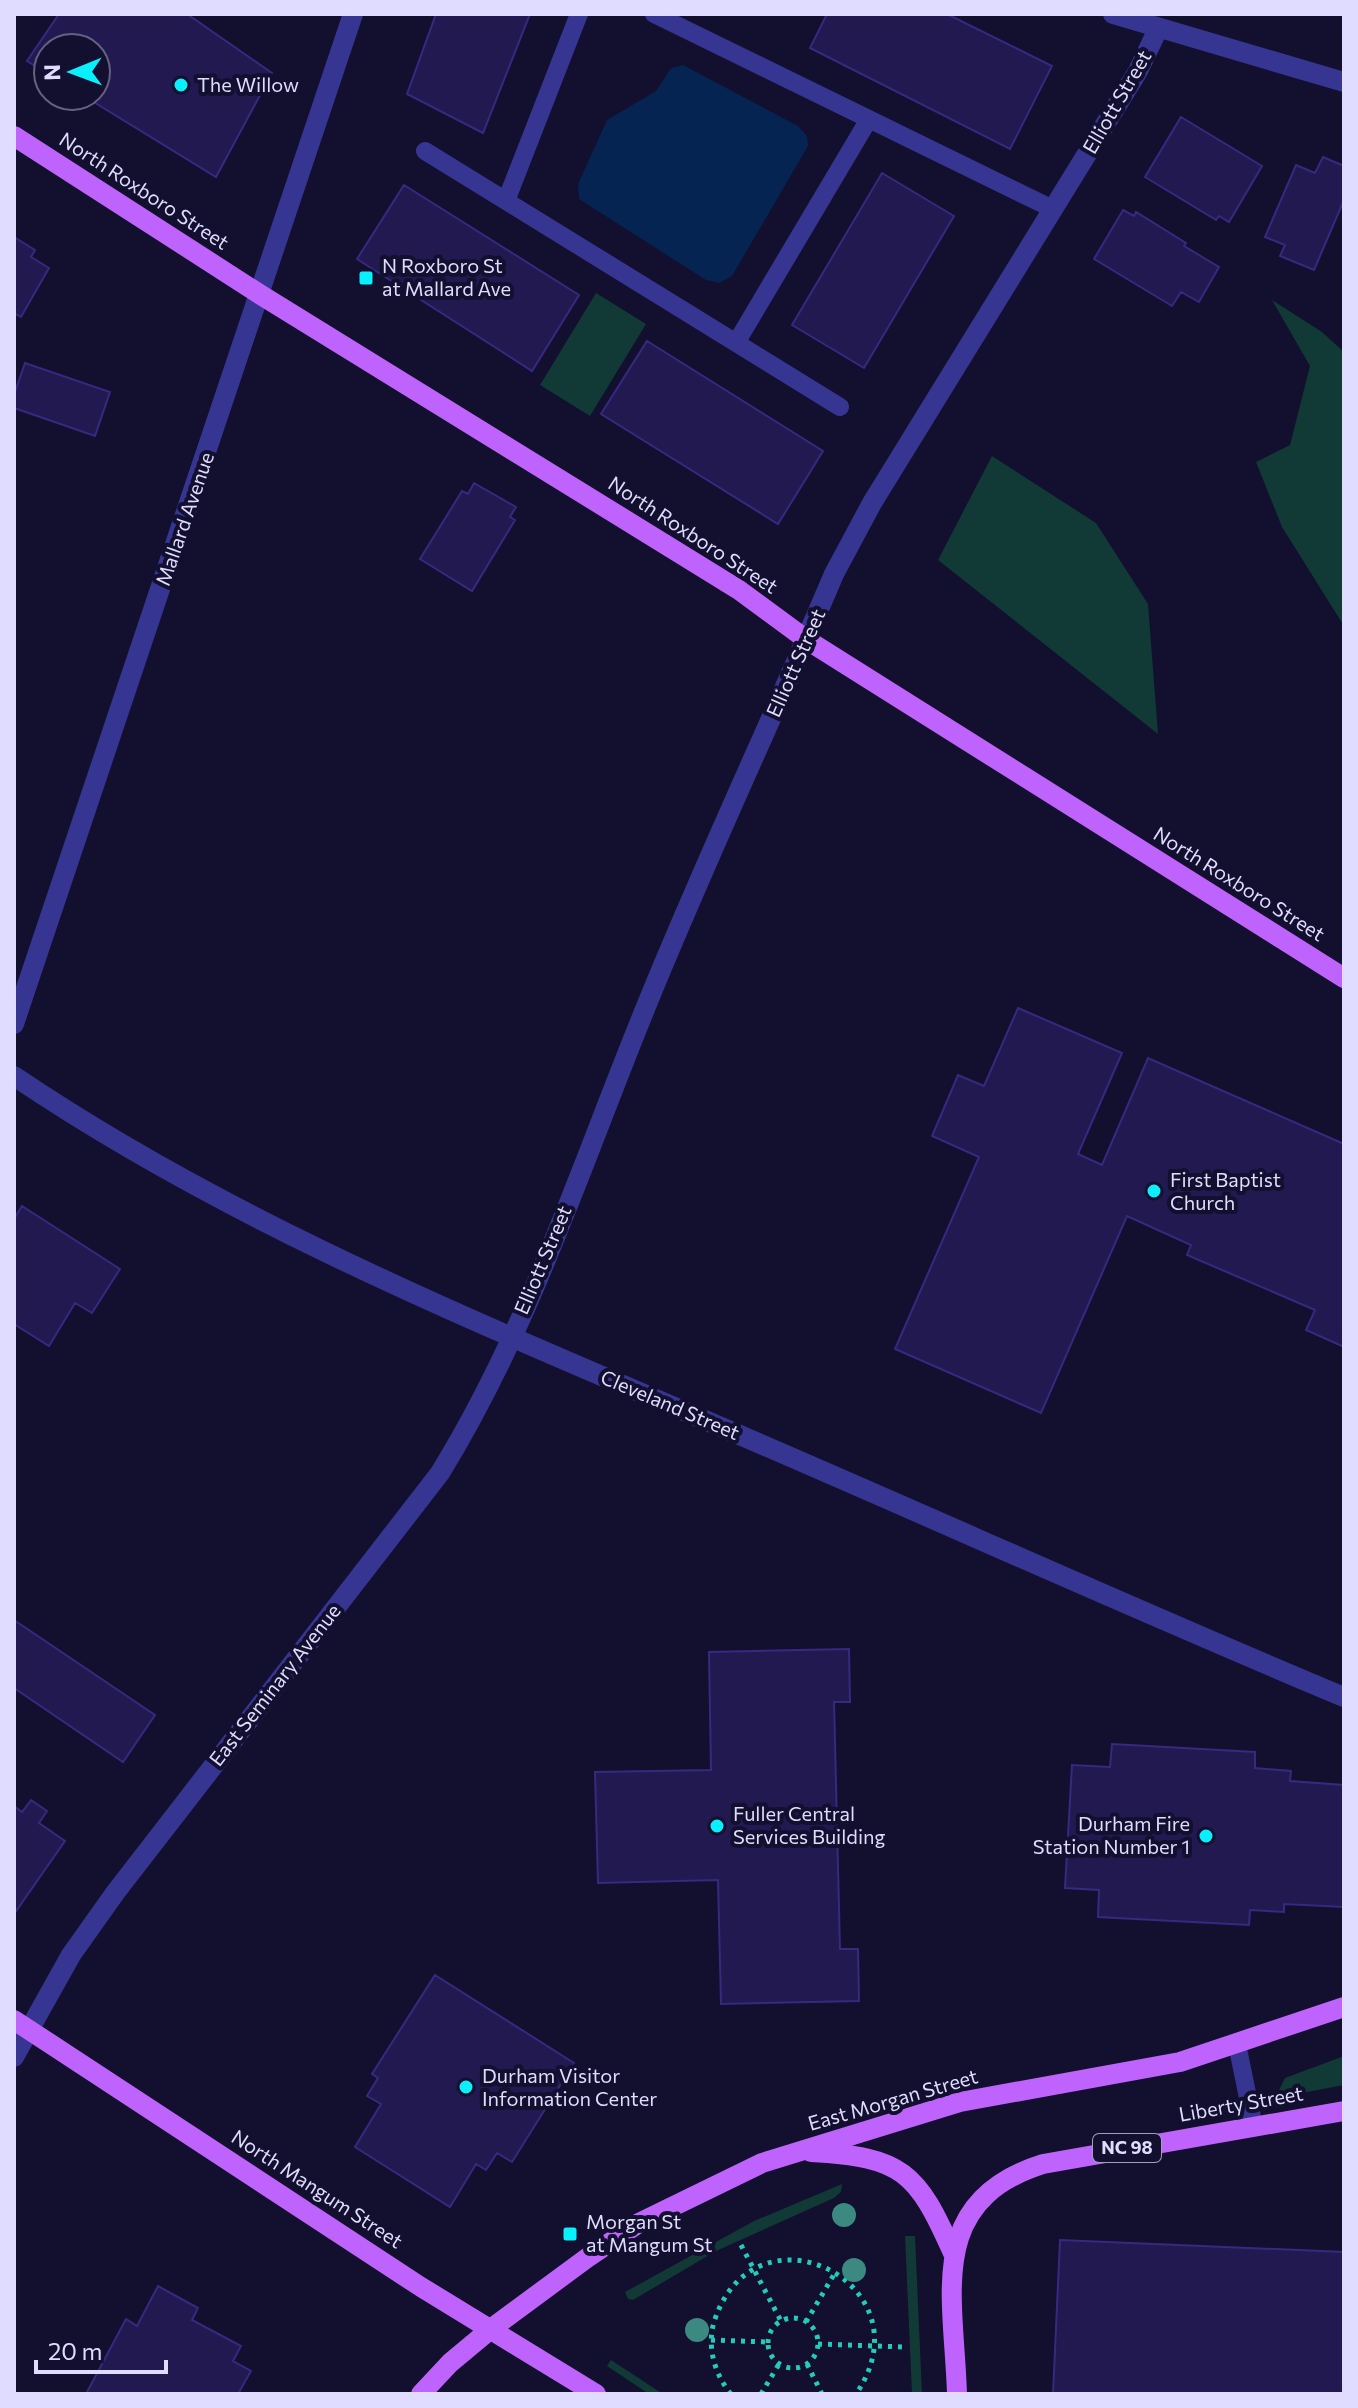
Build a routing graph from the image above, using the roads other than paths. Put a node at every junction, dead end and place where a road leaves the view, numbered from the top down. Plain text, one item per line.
1 (353, 14) edge
2 (579, 14) edge
3 (654, 14) edge
4 (1113, 14) edge
5 (1158, 29) junction
6 (1344, 82) edge
7 (869, 119) junction
8 (14, 136) edge
9 (425, 151) dead end
10 (506, 201) junction
11 (1053, 209) junction
12 (261, 295) junction
13 (736, 343) junction
14 (840, 407) dead end
15 (807, 640) junction
16 (1344, 978) edge
17 (14, 1024) edge
18 (14, 1076) edge
19 (511, 1336) junction
20 (1344, 1697) edge
21 (1344, 2007) edge
22 (22, 2025) edge
23 (1237, 2044) junction
24 (14, 2057) edge
25 (1344, 2111) edge
26 (1254, 2127) junction
27 (798, 2151) junction
28 (953, 2253) junction
29 (492, 2328) junction
30 (421, 2394) edge
31 (596, 2394) edge
32 (957, 2394) edge

1 - 12 street, Mallard Avenue
2 - 10 lane
3 - 7 lane
4 - 5 street
5 - 6 street
5 - 11 street, Elliott Street
7 - 11 lane
7 - 13 lane
8 - 12 main road, North Roxboro Street
9 - 10 lane
10 - 13 lane
11 - 15 street, Elliott Street
12 - 15 main road, North Roxboro Street
12 - 17 street, Mallard Avenue
13 - 14 lane
15 - 16 main road, North Roxboro Street
15 - 19 street, Elliott Street
18 - 19 street, Cleveland Street
19 - 20 street, Cleveland Street
19 - 22 street, East Seminary Avenue
21 - 23 main road, East Morgan Street
22 - 24 street, East Seminary Avenue
22 - 29 main road, North Mangum Street
23 - 26 lane
23 - 27 main road, East Morgan Street
25 - 26 main road, Liberty Street / NC 98
26 - 28 main road, Liberty Street / NC 98
27 - 28 main road
27 - 29 main road, East Morgan Street
28 - 32 main road, NC 98
29 - 30 main road, East Morgan Street
29 - 31 main road, North Mangum Street

